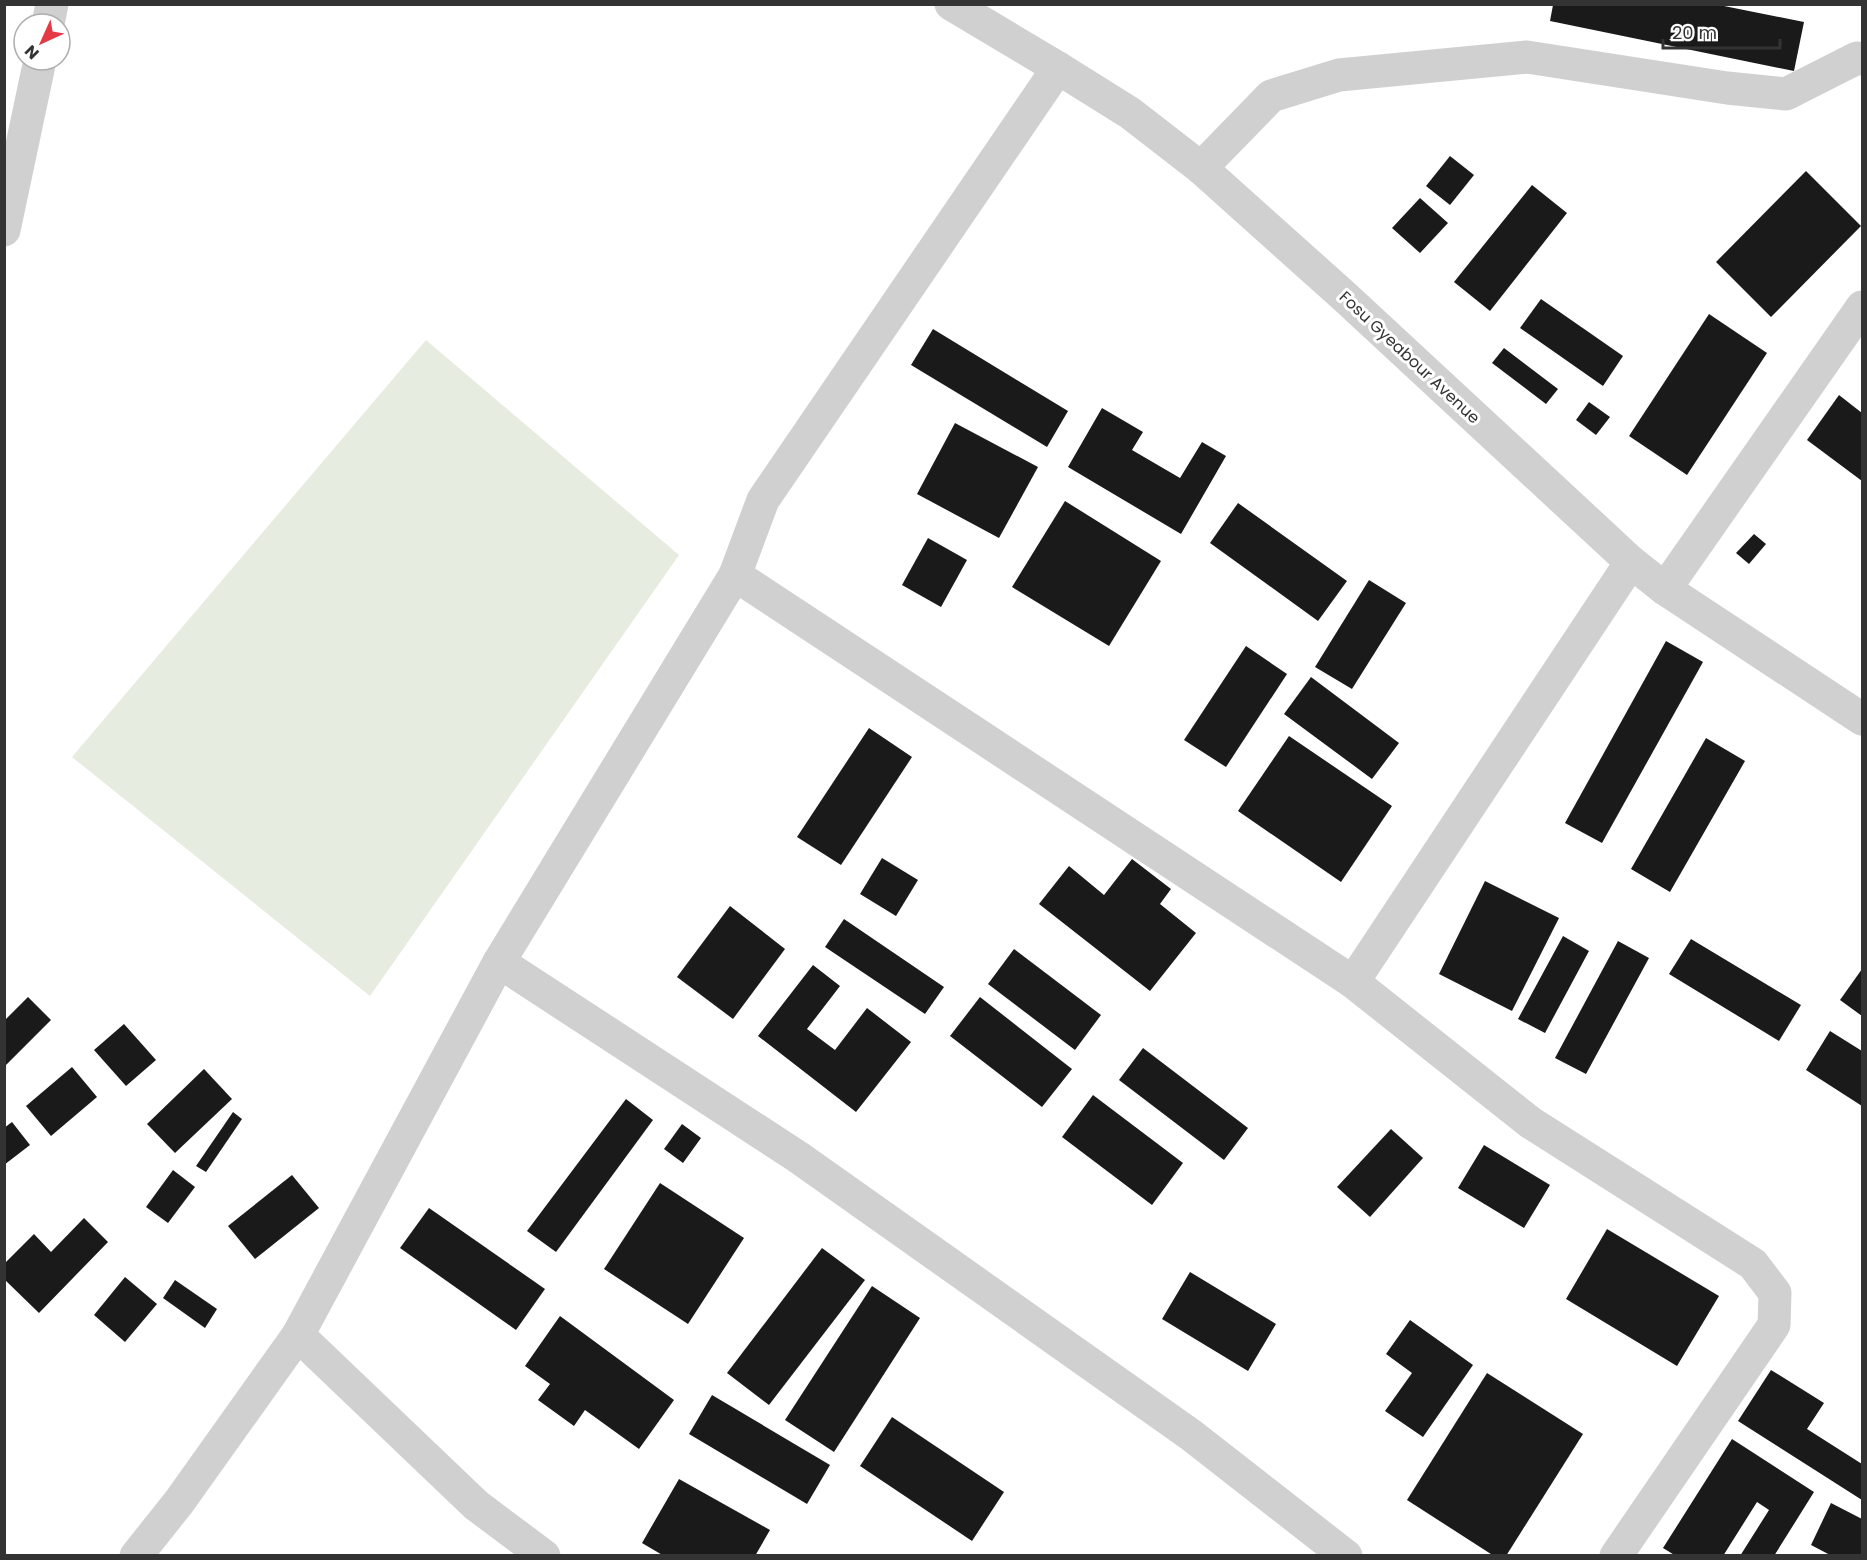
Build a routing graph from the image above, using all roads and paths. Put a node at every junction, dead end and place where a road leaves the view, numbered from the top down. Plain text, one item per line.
1 (951, 4) edge
2 (1863, 59) edge
3 (1058, 68) junction
4 (37, 72) edge
5 (1202, 168) junction
6 (4, 230) edge
7 (1863, 307) edge
8 (1631, 562) junction
9 (735, 575) junction
10 (1665, 590) junction
11 (1863, 719) edge
12 (499, 962) junction
13 (1353, 982) junction
14 (297, 1335) junction
15 (136, 1556) edge
16 (544, 1556) edge
17 (1346, 1556) edge
18 (1616, 1556) edge

1 - 3 street, Fosu Gyeabour Avenue
2 - 5 street
3 - 5 street, Fosu Gyeabour Avenue
3 - 9 street
4 - 6 street
5 - 8 street, Fosu Gyeabour Avenue
7 - 10 street
8 - 10 street, Fosu Gyeabour Avenue
8 - 13 street
9 - 12 street
9 - 13 street
10 - 11 street, Fosu Gyeabour Avenue
12 - 14 street
12 - 17 street
13 - 18 street
14 - 15 street
14 - 16 street

